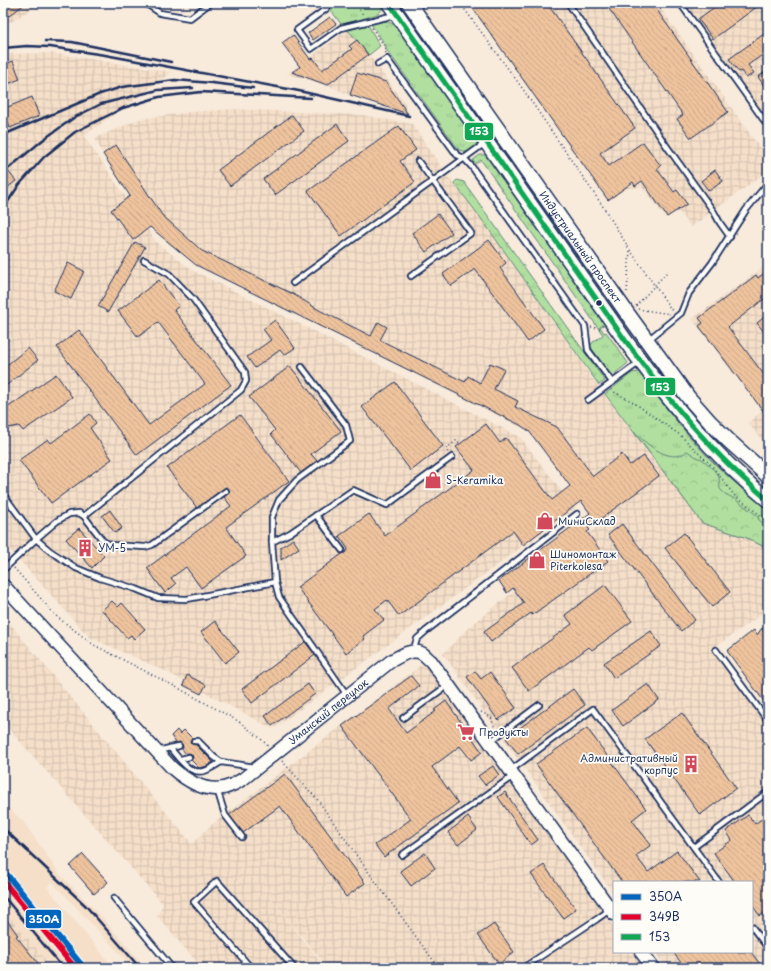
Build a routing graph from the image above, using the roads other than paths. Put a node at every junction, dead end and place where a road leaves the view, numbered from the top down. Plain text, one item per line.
1 (145, 3) edge
2 (210, 3) edge
3 (329, 3) edge
4 (409, 3) edge
5 (568, 3) edge
6 (680, 3) edge
7 (393, 9) edge
8 (378, 64) dead end
9 (768, 126) edge
10 (486, 142) junction
11 (464, 158) junction
12 (418, 161) dead end
13 (433, 180) junction
14 (768, 183) edge
15 (730, 237) junction
16 (144, 260) dead end
17 (411, 276) dead end
18 (293, 283) dead end
19 (647, 341) junction
20 (641, 361) junction
21 (302, 367) dead end
22 (610, 384) junction
23 (588, 400) dead end
24 (452, 457) road end
25 (768, 476) edge
26 (226, 491) dead end
27 (3, 494) edge
28 (768, 500) edge
29 (578, 514) dead end
30 (316, 515) junction
31 (84, 516) junction
32 (36, 539) junction
33 (272, 542) junction
34 (342, 550) dead end
35 (3, 570) edge
36 (275, 582) junction
37 (3, 585) edge
38 (716, 650) dead end
39 (413, 651) junction
40 (448, 685) junction
41 (347, 695) junction
42 (540, 705) dead end
43 (403, 718) dead end
44 (768, 721) edge
45 (493, 739) junction
46 (194, 741) dead end
47 (179, 746) dead end
48 (170, 748) junction
49 (156, 752) junction
50 (189, 757) dead end
51 (181, 760) junction
52 (221, 762) junction
53 (257, 767) junction
54 (512, 773) junction
55 (217, 789) junction
56 (768, 792) edge
57 (242, 837) dead end
58 (694, 846) junction
59 (402, 855) dead end
60 (719, 881) edge
61 (114, 898) dead end
62 (612, 912) edge
63 (753, 927) edge
64 (768, 948) edge
65 (643, 953) edge
66 (172, 968) edge
67 (251, 968) edge
68 (294, 968) edge
69 (523, 968) edge
70 (653, 968) edge

1 - 2 lane
3 - 7 lane
4 - 19 main road, Индустриальный проспект
5 - 15 lane
6 - 9 lane
7 - 10 main road, Индустриальный проспект
8 - 11 lane
10 - 11 lane
10 - 20 main road, Индустриальный проспект
11 - 13 lane
11 - 22 lane
12 - 13 lane
13 - 17 lane
13 - 18 lane
14 - 15 lane
15 - 19 lane
16 - 31 lane
19 - 25 main road, Индустриальный проспект
20 - 22 lane
20 - 28 main road, Индустриальный проспект
21 - 33 lane
22 - 23 lane
24 - 30 lane
26 - 31 lane
27 - 32 lane
29 - 39 lane
30 - 33 lane
30 - 34 lane
31 - 32 lane
32 - 35 lane
32 - 36 lane
33 - 36 lane
36 - 41 lane
37 - 49 street, Уманский переулок
38 - 44 lane
39 - 40 street
39 - 41 street, Уманский переулок
40 - 43 lane
40 - 45 street
41 - 53 street, Уманский переулок
42 - 45 lane
45 - 54 street
46 - 52 lane
47 - 48 lane
48 - 49 lane
48 - 51 lane
49 - 55 street, Уманский переулок
50 - 51 lane
51 - 52 lane
52 - 53 lane
53 - 55 street, Уманский переулок
54 - 58 lane
54 - 59 lane
54 - 62 street
55 - 57 lane
56 - 58 lane
58 - 60 lane
61 - 66 lane
62 - 69 lane
63 - 64 lane
65 - 70 street
67 - 68 lane

